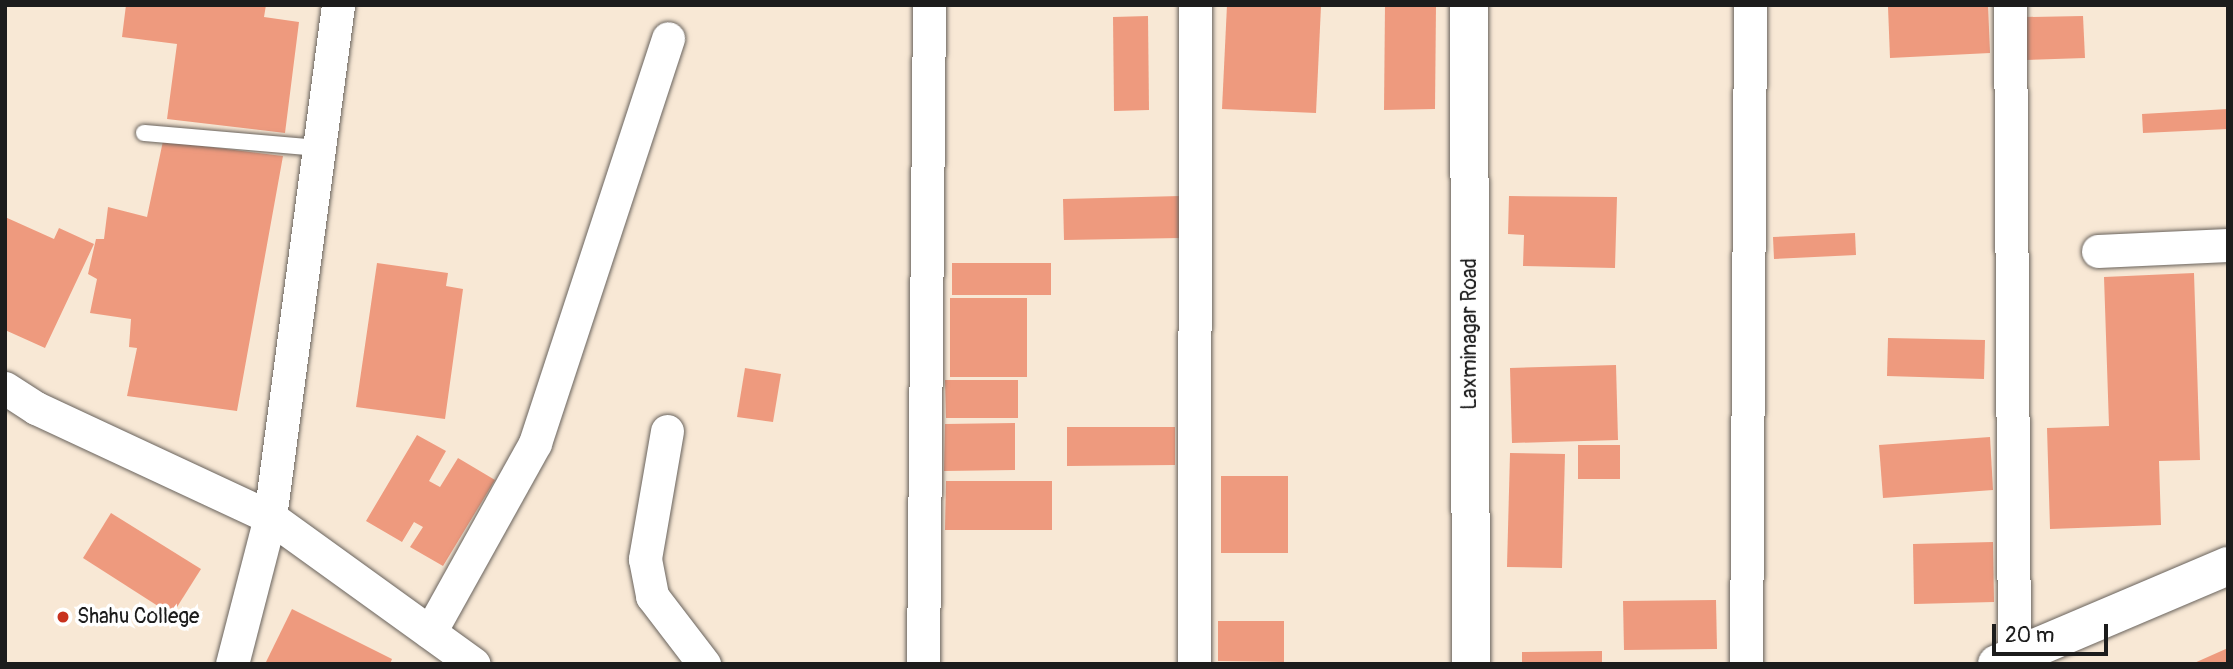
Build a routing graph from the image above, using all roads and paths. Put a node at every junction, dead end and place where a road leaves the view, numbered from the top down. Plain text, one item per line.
1 (338, 5) edge
2 (929, 5) edge
3 (1195, 5) edge
4 (1469, 5) edge
5 (1750, 5) edge
6 (2010, 5) edge
7 (668, 38) dead end
8 (144, 133) dead end
9 (319, 148) junction
10 (2228, 245) edge
11 (2098, 251) dead end
12 (5, 388) edge
13 (667, 431) dead end
14 (270, 517) junction
15 (2228, 566) edge
16 (430, 632) junction
17 (2006, 660) edge
18 (232, 664) edge
19 (474, 664) edge
20 (704, 664) edge
21 (923, 664) edge
22 (1194, 664) edge
23 (1471, 664) edge
24 (1746, 664) edge

1 - 9 street
2 - 21 street
3 - 22 street
4 - 23 street, Laxminagar Road
5 - 24 street
6 - 17 street
7 - 16 street
8 - 9 lane
9 - 14 street
10 - 11 street
12 - 14 street
13 - 20 street
14 - 16 street
14 - 18 street
15 - 17 street
16 - 19 street

